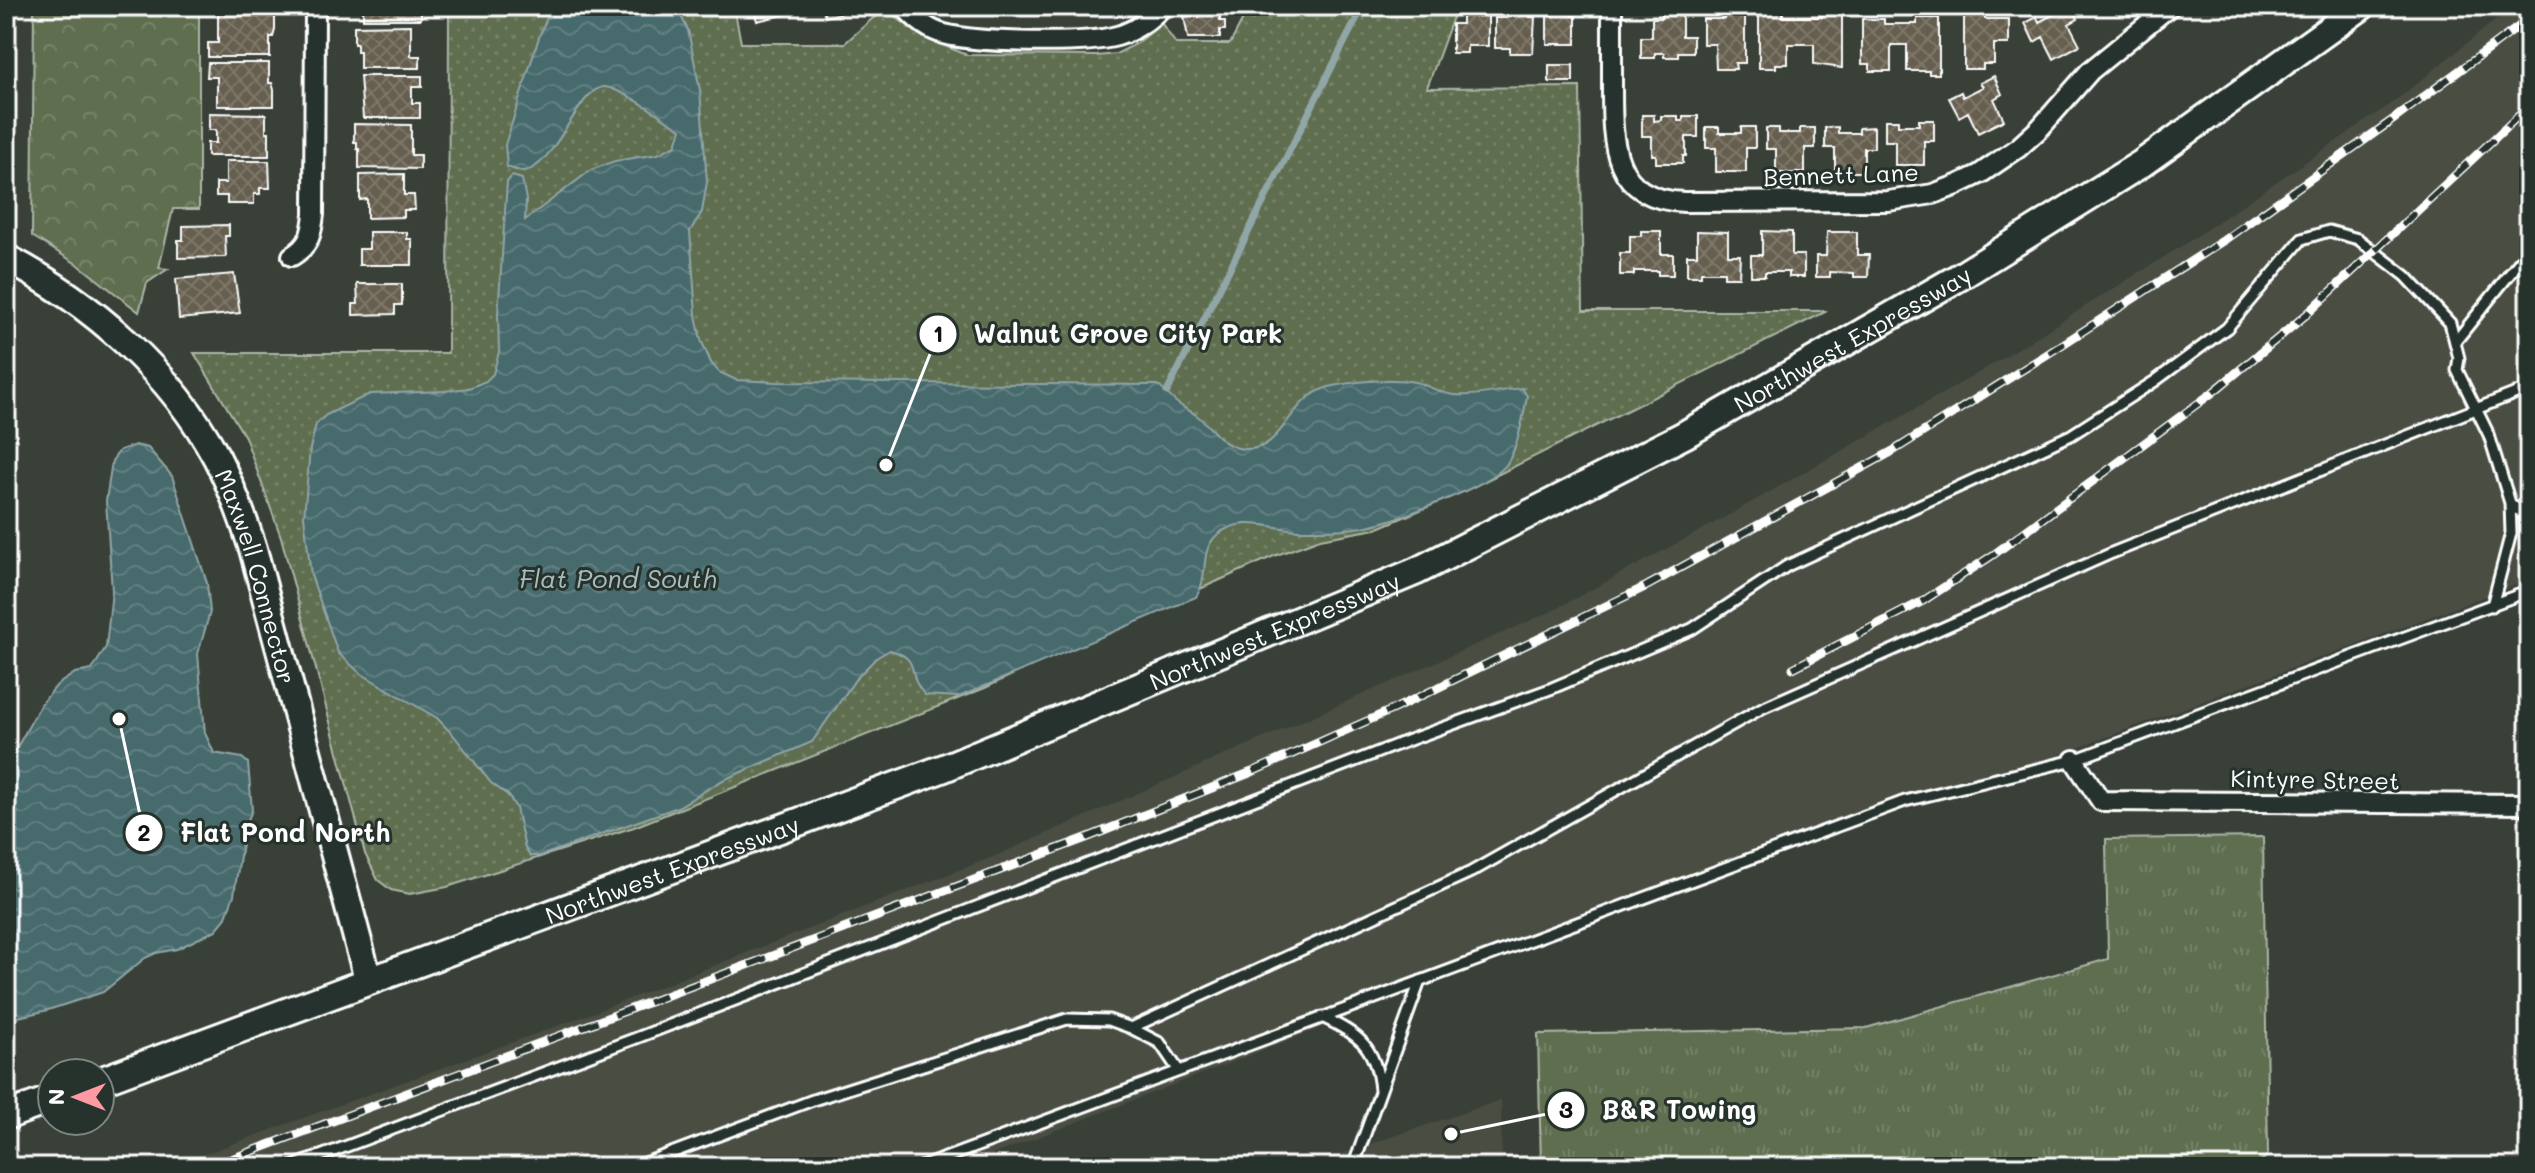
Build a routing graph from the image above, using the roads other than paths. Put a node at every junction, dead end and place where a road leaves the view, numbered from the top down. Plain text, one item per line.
1 (315, 6) edge
2 (904, 6) edge
3 (1163, 6) edge
4 (1612, 6) edge
5 (2170, 6) edge
6 (2362, 6) edge
7 (2529, 250) edge
8 (292, 256) dead end
9 (6, 258) edge
10 (2455, 342) junction
11 (2529, 388) edge
12 (2476, 408) junction
13 (2510, 503) junction
14 (2529, 520) edge
15 (2529, 591) edge
16 (2492, 606) junction
17 (2074, 760) junction
18 (2529, 804) edge
19 (368, 979) junction
20 (1420, 981) junction
21 (1322, 1017) junction
22 (1131, 1028) junction
23 (1179, 1071) junction
24 (116, 1075) edge
25 (1380, 1093) junction
26 (36, 1105) edge
27 (6, 1116) edge
28 (291, 1167) edge
29 (634, 1167) edge
30 (921, 1167) edge
31 (1353, 1167) edge

1 - 8 street
2 - 3 street
4 - 5 street, Bennett Lane
6 - 19 main road, Northwest Expressway
7 - 10 lane
9 - 19 main road, Maxwell Connector
10 - 12 lane
10 - 28 lane
11 - 12 lane
12 - 13 lane
12 - 22 lane
13 - 14 lane
13 - 16 lane
15 - 16 lane
16 - 17 lane
17 - 18 street, Kintyre Street
17 - 20 lane
19 - 24 main road, Northwest Expressway
20 - 21 lane
20 - 25 lane
21 - 23 lane
21 - 25 lane
22 - 23 lane
22 - 29 lane
23 - 30 lane
25 - 31 lane
26 - 27 main road

